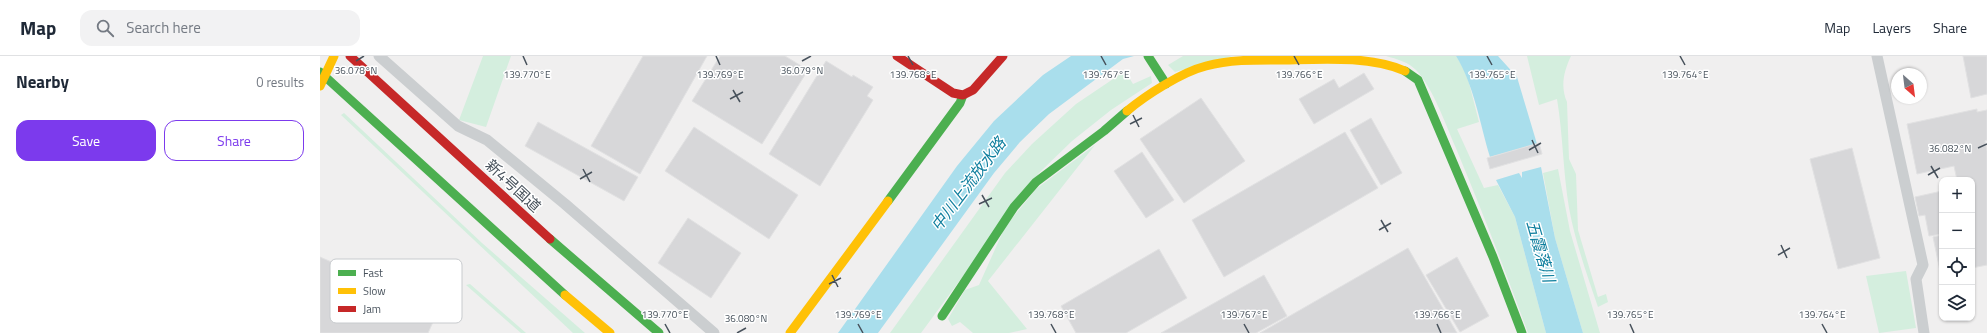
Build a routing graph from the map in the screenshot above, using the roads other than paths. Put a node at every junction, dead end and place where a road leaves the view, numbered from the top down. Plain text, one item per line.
1 (334, 56) edge
2 (350, 56) edge
3 (379, 56) edge
4 (897, 56) edge
5 (1003, 56) edge
6 (1148, 56) edge
7 (1877, 56) edge
8 (322, 74) edge
9 (409, 82) junction
10 (1166, 84) junction
11 (320, 86) edge
12 (962, 95) junction
13 (396, 97) junction
14 (942, 316) dead end
15 (610, 333) edge
16 (660, 333) edge
17 (714, 333) edge
18 (790, 333) edge
19 (1522, 333) edge
20 (1924, 333) edge

1 - 8 main road
2 - 13 main road, 新4号国道
3 - 9 street
4 - 12 main road
5 - 12 main road
6 - 10 main road
7 - 20 street
8 - 11 main road
8 - 15 main road
9 - 13 street
9 - 17 street
10 - 14 main road
10 - 19 main road
12 - 18 main road
13 - 16 main road, 新4号国道

